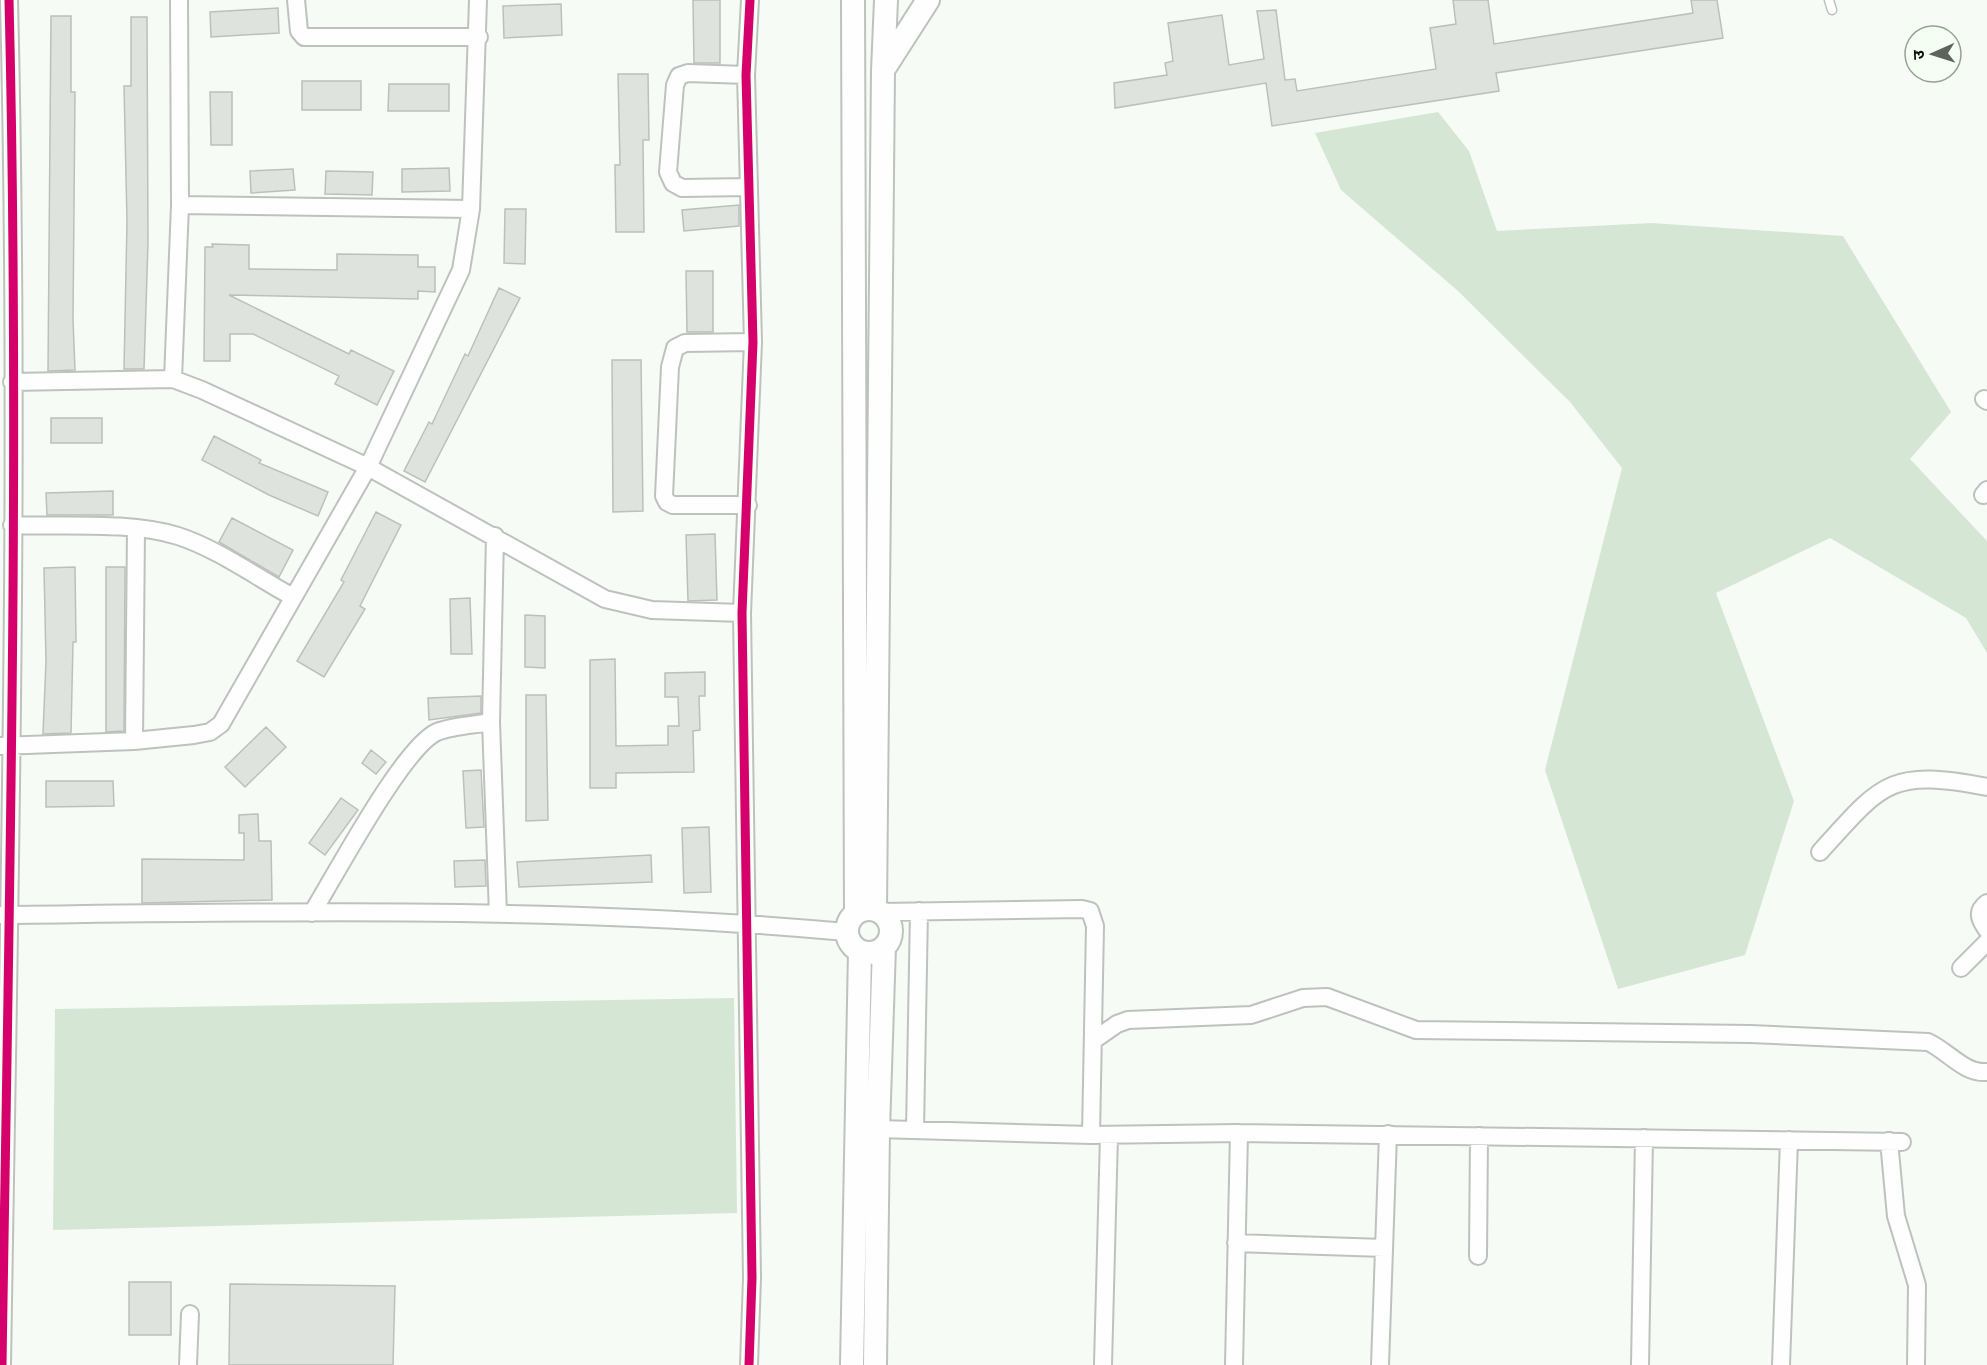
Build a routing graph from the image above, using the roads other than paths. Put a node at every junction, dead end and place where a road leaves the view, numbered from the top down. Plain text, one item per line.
1 (9, 0) edge
2 (179, 0) edge
3 (296, 0) edge
4 (478, 0) edge
5 (750, 0) edge
6 (853, 0) edge
7 (886, 0) edge
8 (928, 0) edge
9 (1829, 0) edge
10 (1832, 10) dead end
11 (479, 37) junction
12 (883, 71) junction
13 (746, 75) junction
14 (6, 79) edge
15 (748, 187) junction
16 (180, 205) junction
17 (471, 209) junction
18 (6, 279) edge
19 (753, 342) junction
20 (173, 379) junction
21 (12, 382) junction
22 (6, 443) edge
23 (368, 467) junction
24 (748, 505) junction
25 (12, 525) junction
26 (136, 529) junction
27 (495, 536) junction
28 (293, 597) junction
29 (742, 613) junction
30 (6, 637) edge
31 (491, 722) junction
32 (134, 741) junction
33 (5, 746) edge
34 (1987, 787) edge
35 (1820, 852) dead end
36 (1987, 903) edge
37 (919, 911) junction
38 (312, 913) junction
39 (498, 914) junction
40 (4, 915) edge
41 (865, 916) junction
42 (745, 923) junction
43 (1987, 930) edge
44 (1987, 942) edge
45 (884, 947) junction
46 (860, 951) junction
47 (1960, 968) dead end
48 (1094, 1040) junction
49 (1987, 1072) edge
50 (878, 1129) junction
51 (915, 1130) junction
52 (1239, 1133) junction
53 (1388, 1134) junction
54 (1091, 1135) junction
55 (1109, 1135) junction
56 (1479, 1136) junction
57 (1644, 1138) junction
58 (1789, 1140) junction
59 (2, 1151) edge
60 (1236, 1244) junction
61 (1384, 1248) junction
62 (1478, 1256) dead end
63 (190, 1314) dead end
64 (2, 1365) edge
65 (188, 1365) edge
66 (749, 1365) edge
67 (852, 1365) edge
68 (875, 1365) edge
69 (1103, 1365) edge
70 (1234, 1365) edge
71 (1380, 1365) edge
72 (1640, 1365) edge
73 (1781, 1365) edge
74 (1916, 1365) edge

1 - 14 street
2 - 16 street
3 - 11 street
4 - 11 street
5 - 13 street
6 - 41 main road
7 - 12 main road
8 - 12 main road
9 - 10 lane
11 - 17 street
12 - 41 main road
13 - 15 street
13 - 15 street
14 - 18 street
15 - 19 street
16 - 17 street
16 - 20 street
17 - 23 street
18 - 21 street
19 - 24 street
19 - 24 street
20 - 21 street
20 - 23 street
21 - 22 street
22 - 25 street
23 - 27 street
23 - 28 street
24 - 29 street
25 - 26 street
25 - 30 street
26 - 28 street
26 - 32 street
27 - 29 street
27 - 31 street
28 - 32 street
29 - 42 street
30 - 33 street
31 - 38 street
31 - 39 street
32 - 33 street
33 - 40 street
34 - 35 street
36 - 43 street
37 - 41 street
37 - 48 street
37 - 51 street
38 - 39 street
38 - 40 street
39 - 42 street
40 - 59 street
41 - 42 street
41 - 45 main road
41 - 46 main road
42 - 66 street
44 - 47 street
45 - 46 main road
45 - 50 main road
46 - 67 main road
48 - 49 street
48 - 54 street
50 - 51 street
50 - 68 main road
51 - 54 street
52 - 53 street
52 - 55 street
52 - 60 street
53 - 56 street
53 - 61 street
54 - 55 street
55 - 69 street
56 - 57 street
56 - 62 street
57 - 58 street
57 - 72 street
58 - 73 street
58 - 74 street
59 - 64 street
60 - 61 street
60 - 70 street
61 - 71 street
63 - 65 street

